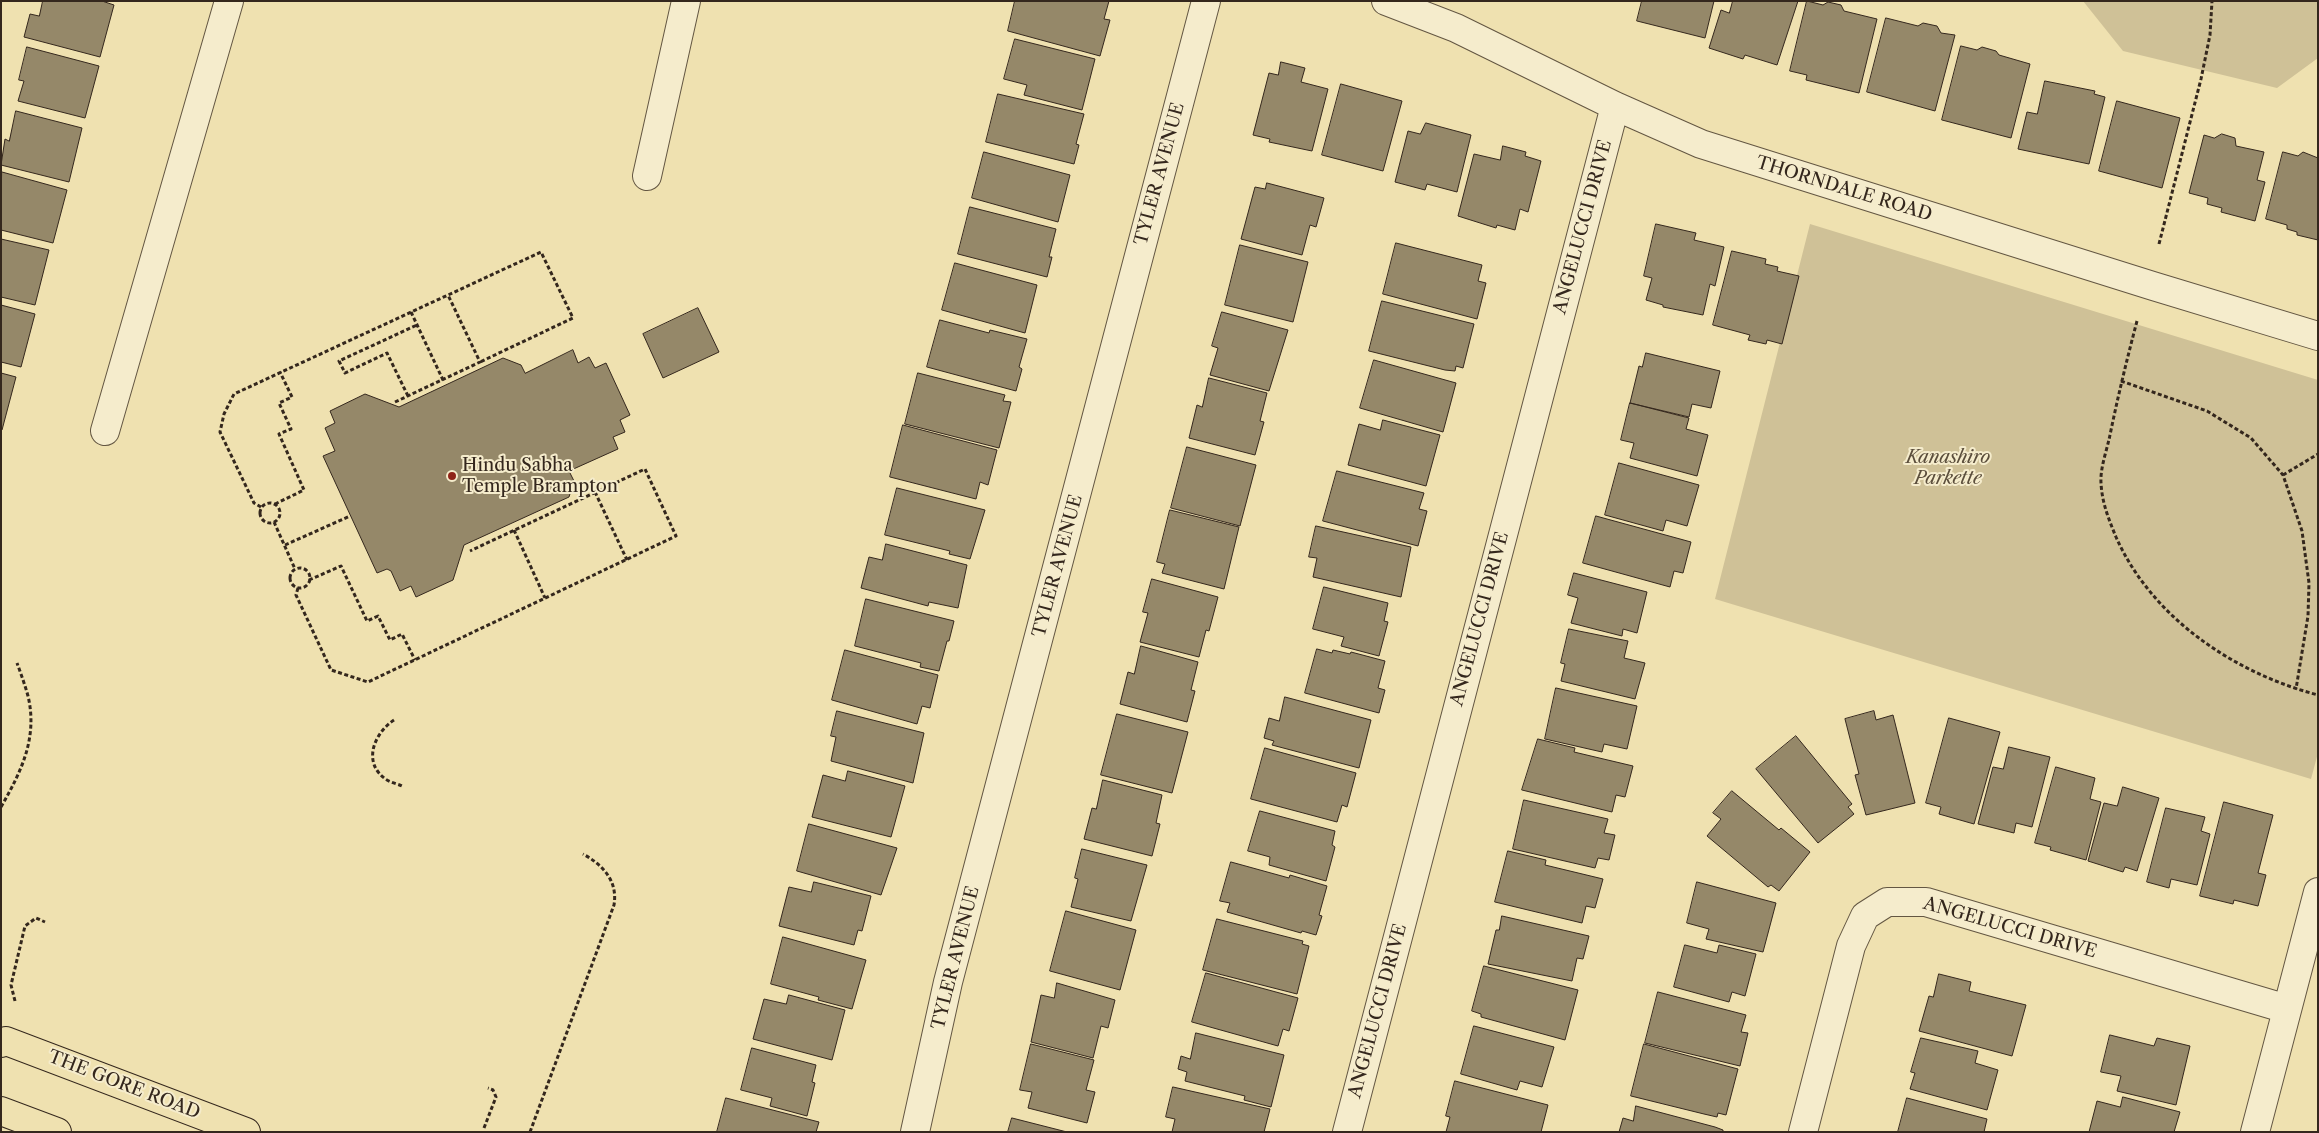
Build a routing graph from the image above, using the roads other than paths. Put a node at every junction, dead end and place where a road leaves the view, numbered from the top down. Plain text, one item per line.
1 (229, 1) edge
2 (686, 1) edge
3 (1206, 1) edge
4 (1386, 1) edge
5 (1615, 106) junction
6 (647, 176) dead end
7 (2318, 336) edge
8 (105, 431) dead end
9 (2318, 892) edge
10 (2287, 1009) junction
11 (1, 1043) edge
12 (1, 1111) edge
13 (57, 1132) edge
14 (246, 1132) edge
15 (915, 1132) edge
16 (1347, 1132) edge
17 (1803, 1132) edge
18 (2255, 1132) edge

1 - 8 street
2 - 6 street
3 - 15 street, TYLER AVENUE
4 - 5 street, THORNDALE ROAD
5 - 7 street, THORNDALE ROAD
5 - 16 street, ANGELUCCI DRIVE
9 - 10 street
10 - 17 street, ANGELUCCI DRIVE
10 - 18 street
11 - 14 main road, THE GORE ROAD
12 - 13 main road

